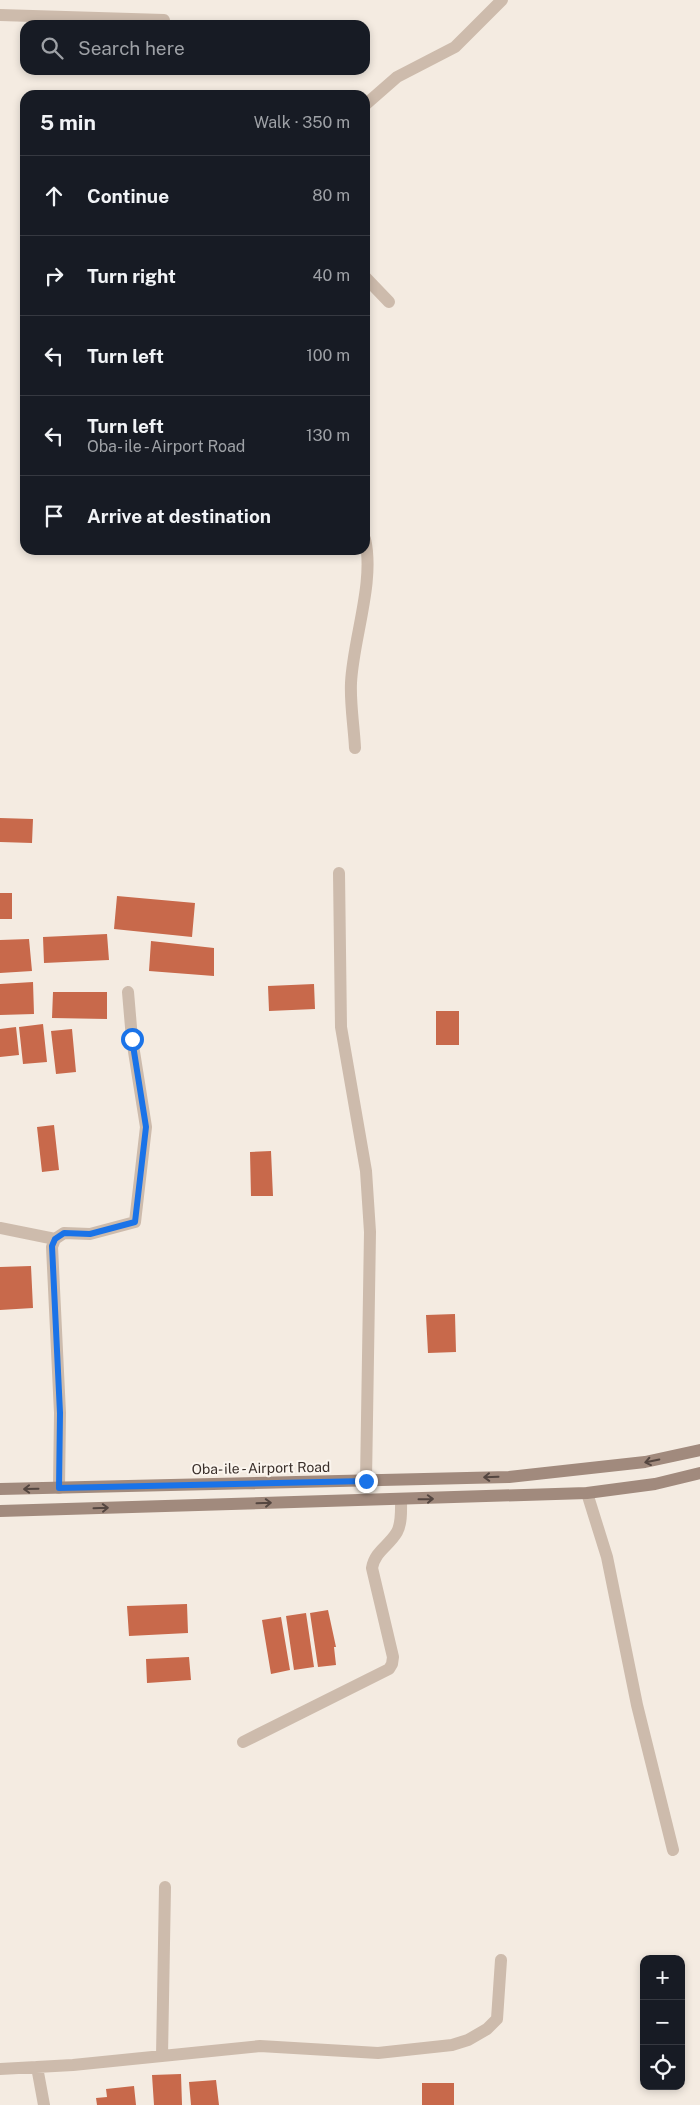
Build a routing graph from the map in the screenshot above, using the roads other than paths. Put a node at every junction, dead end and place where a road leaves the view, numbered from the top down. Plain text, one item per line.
1 (493, 3) edge
2 (0, 15) edge
3 (164, 20) dead end
4 (370, 101) edge
5 (370, 282) edge
6 (389, 302) dead end
7 (367, 555) edge
8 (355, 748) dead end
9 (339, 873) dead end
10 (128, 992) dead end
11 (0, 1228) edge
12 (55, 1239) junction
13 (700, 1450) edge
14 (700, 1473) edge
15 (366, 1481) junction
16 (59, 1488) junction
17 (0, 1489) edge
18 (587, 1493) junction
19 (401, 1499) junction
20 (0, 1510) edge
21 (243, 1742) dead end
22 (673, 1850) dead end
23 (165, 1887) dead end
24 (502, 1960) dead end
25 (162, 2056) junction
26 (37, 2067) junction
27 (0, 2070) edge
28 (44, 2105) edge

1 - 4 street
2 - 3 street
5 - 6 street
7 - 8 street
9 - 15 street
10 - 12 street
11 - 12 street
12 - 16 street
13 -> 15 main road, Oba- ile - Airport Road
14 - 18 main road
15 - 16 main road, Oba- ile - Airport Road
16 -> 17 main road, Oba- ile - Airport Road
19 -> 18 main road
18 - 22 street
20 -> 19 main road
19 - 21 street
23 - 25 street
24 - 25 street
25 - 26 street
26 - 27 street
26 - 28 street

